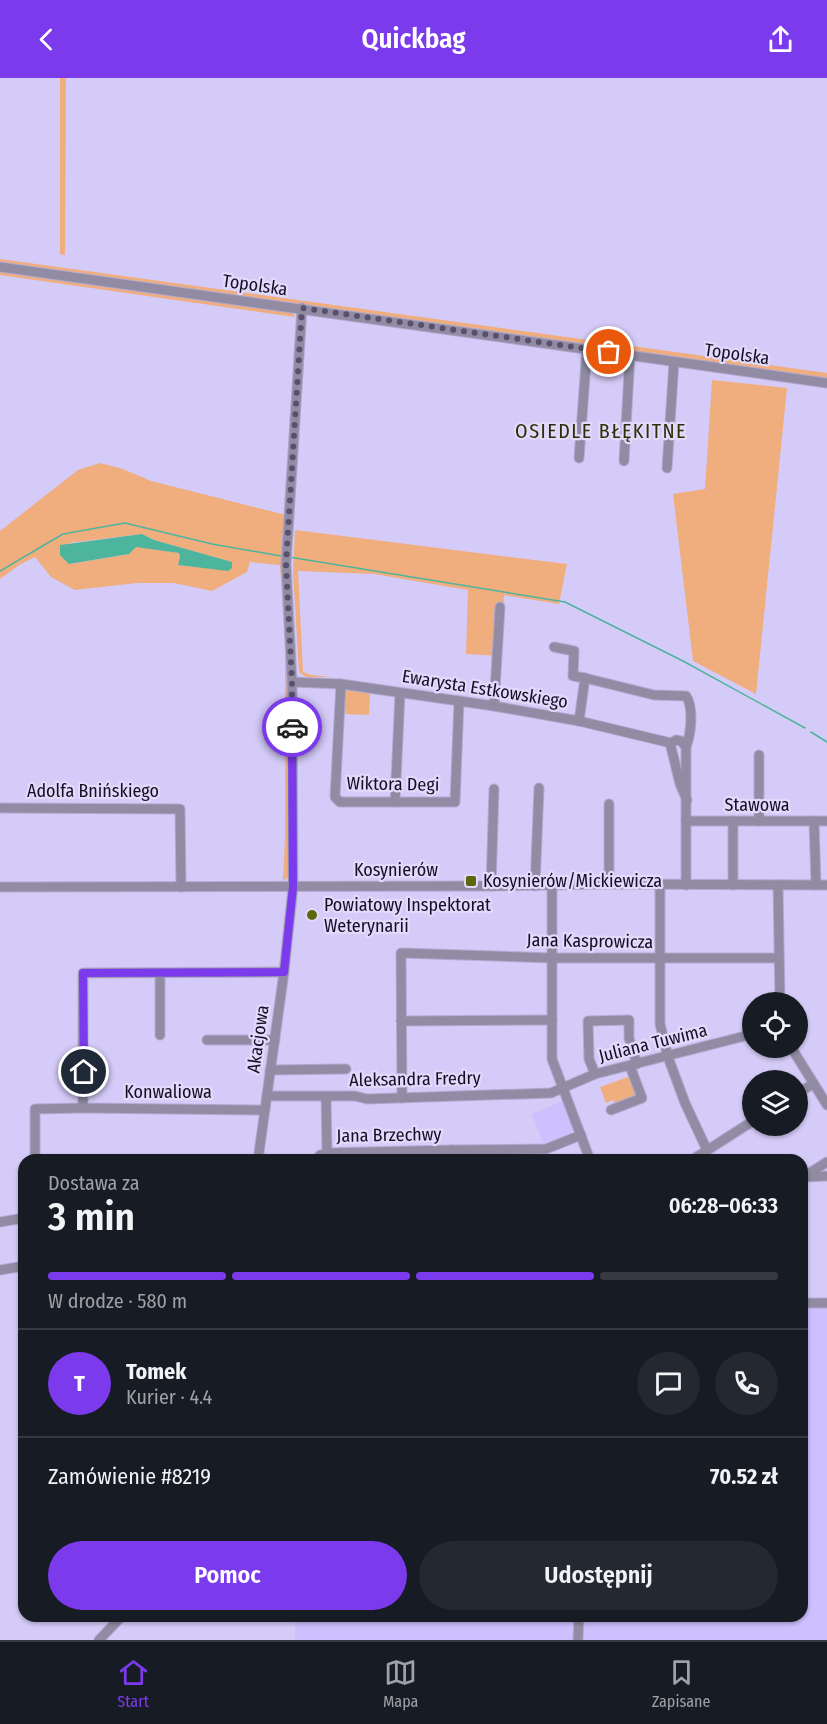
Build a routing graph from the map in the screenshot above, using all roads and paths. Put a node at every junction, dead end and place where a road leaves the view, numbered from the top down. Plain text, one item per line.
1 (0, 267) edge
2 (302, 308) junction
3 (587, 349) junction
4 (630, 355) junction
5 (674, 362) junction
6 (827, 383) edge
7 (579, 458) dead end
8 (624, 461) dead end
9 (667, 468) dead end
10 (500, 607) dead end
11 (554, 647) dead end
12 (585, 678) junction
13 (292, 682) junction
14 (341, 684) junction
15 (400, 693) junction
16 (459, 701) junction
17 (494, 706) junction
18 (579, 721) junction
19 (671, 743) junction
20 (686, 747) junction
21 (759, 755) dead end
22 (539, 788) dead end
23 (494, 789) dead end
24 (600, 797) dead end
25 (687, 800) junction
26 (394, 802) junction
27 (0, 808) edge
28 (686, 821) junction
29 (733, 821) junction
30 (759, 821) junction
31 (814, 821) junction
32 (827, 821) edge
33 (609, 884) junction
34 (535, 885) junction
35 (552, 885) junction
36 (660, 885) junction
37 (686, 885) junction
38 (733, 885) junction
39 (778, 885) junction
40 (816, 885) junction
41 (827, 885) edge
42 (491, 886) junction
43 (0, 887) edge
44 (180, 887) junction
45 (293, 887) junction
46 (552, 958) junction
47 (778, 958) junction
48 (660, 959) junction
49 (284, 972) junction
50 (160, 973) junction
51 (780, 992) edge
52 (552, 1020) junction
53 (401, 1021) junction
54 (160, 1035) dead end
55 (742, 1037) edge
56 (207, 1040) dead end
57 (275, 1040) junction
58 (668, 1057) junction
59 (798, 1058) edge
60 (633, 1065) junction
61 (346, 1069) dead end
62 (270, 1071) junction
63 (595, 1074) junction
64 (813, 1084) junction
65 (808, 1087) edge
66 (562, 1088) junction
67 (267, 1096) junction
68 (326, 1097) junction
69 (402, 1098) junction
70 (827, 1106) edge
71 (83, 1108) junction
72 (265, 1110) junction
73 (611, 1110) dead end
74 (742, 1128) edge
75 (581, 1135) junction
76 (708, 1150) junction
77 (327, 1153) junction
78 (35, 1154) edge
79 (259, 1154) edge
80 (324, 1154) edge
81 (390, 1154) edge
82 (468, 1154) edge
83 (588, 1154) edge
84 (702, 1154) edge
85 (825, 1170) edge
86 (808, 1175) edge
87 (18, 1219) edge
88 (0, 1222) edge
89 (18, 1267) edge
90 (0, 1270) edge
91 (808, 1303) edge
92 (827, 1303) edge
93 (116, 1622) edge
94 (579, 1622) edge
95 (99, 1640) edge
96 (578, 1640) edge

1 - 2 street, Topolska
2 - 3 street, Topolska
2 - 13 street, Akacjowa
3 - 4 street, Topolska
3 - 7 street
4 - 5 street, Topolska
4 - 8 street
5 - 6 street, Topolska
5 - 9 street
10 - 17 street
11 - 12 street
12 - 18 street
12 - 20 street
13 - 14 street, Ewarysta Estkowskiego
13 - 45 street, Akacjowa
14 - 15 street, Ewarysta Estkowskiego
14 - 26 street, Wiktora Degi
15 - 16 street, Ewarysta Estkowskiego
15 - 26 street
16 - 17 street, Ewarysta Estkowskiego
16 - 26 street, Wiktora Degi
17 - 18 street, Ewarysta Estkowskiego
18 - 19 street, Ewarysta Estkowskiego
19 - 20 street, Ewarysta Estkowskiego
19 - 25 street
20 - 25 street
21 - 30 street
22 - 34 street
23 - 42 street
24 - 33 street
25 - 28 street
27 - 44 street, Adolfa Bnińskiego
28 - 29 street, Stawowa
28 - 37 street
29 - 30 street, Stawowa
29 - 38 street
30 - 31 street, Stawowa
31 - 32 street, Stawowa
31 - 40 street
33 - 35 street, Kosynierów
33 - 36 street, Kosynierów
34 - 35 street, Kosynierów
34 - 42 street, Kosynierów
35 - 46 street
36 - 37 street, Kosynierów
36 - 48 street
37 - 38 street, Kosynierów
38 - 39 street, Kosynierów
39 - 40 street, Kosynierów
39 - 47 street
40 - 41 street, Kosynierów
42 - 45 street, Kosynierów
43 - 44 street, Kosynierów
44 - 45 street, Kosynierów
45 - 49 street, Akacjowa
46 - 48 street, Jana Kasprowicza
46 - 52 street
46 - 53 street, Jana Kasprowicza
47 - 48 street, Jana Kasprowicza
47 - 51 street
48 - 58 street
49 - 50 street
49 - 57 street, Akacjowa
50 - 54 street
50 - 71 street
52 - 53 street
52 - 66 street
53 - 69 street
55 - 58 street, Juliana Tuwima
56 - 57 street
57 - 62 street, Akacjowa
58 - 60 street, Juliana Tuwima
58 - 76 street
59 - 64 street
60 - 63 street, Juliana Tuwima
60 - 63 street
60 - 73 street
61 - 62 street
62 - 67 street, Akacjowa
63 - 66 street, Juliana Tuwima
64 - 65 street
64 - 70 street
66 - 69 street, Aleksandra Fredry
66 - 75 street
67 - 68 street, Aleksandra Fredry
67 - 72 street, Akacjowa
68 - 69 street, Aleksandra Fredry
68 - 77 street
71 - 72 street, Konwaliowa
71 - 78 street, Konwaliowa
72 - 79 street, Akacjowa
74 - 76 street
75 - 82 street, Jana Brzechwy
75 - 83 street
76 - 84 street
77 - 80 street
77 - 81 street, Jana Brzechwy
85 - 86 street
87 - 88 street
89 - 90 street
91 - 92 street
93 - 95 street
94 - 96 street

